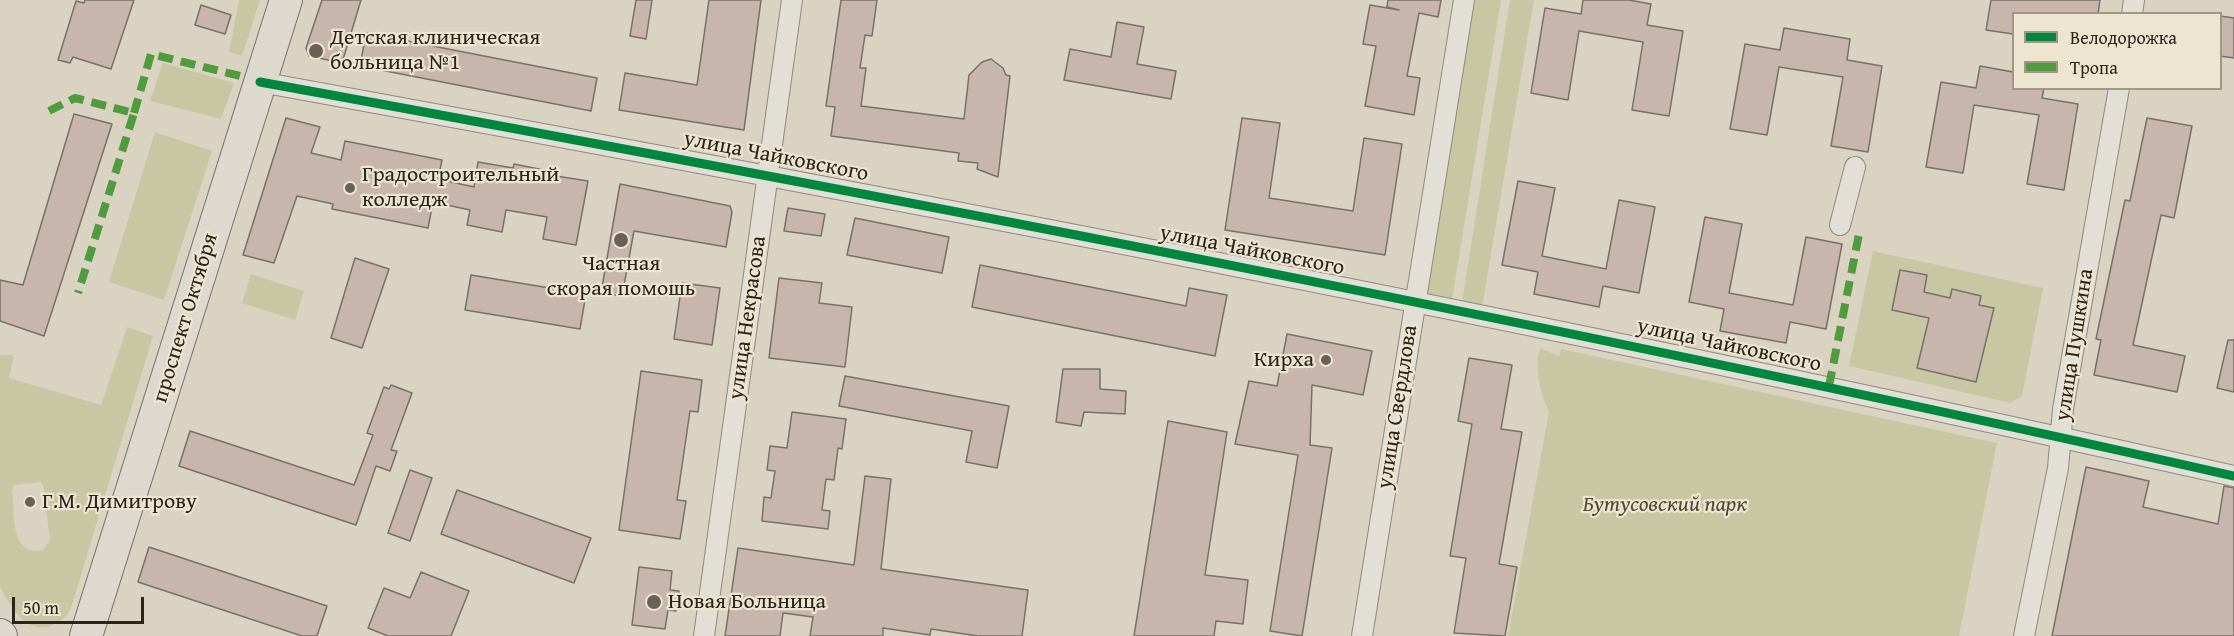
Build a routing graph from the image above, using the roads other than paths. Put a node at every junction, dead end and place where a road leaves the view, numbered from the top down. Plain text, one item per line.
1 (286, 0) edge
2 (792, 0) edge
3 (1464, 0) edge
4 (260, 81) junction
5 (2119, 90) edge
6 (1855, 166) dead end
7 (768, 175) junction
8 (1840, 225) dead end
9 (1415, 302) junction
10 (2060, 438) junction
11 (2234, 476) edge
12 (86, 636) edge
13 (704, 636) edge
14 (1362, 636) edge
15 (2024, 636) edge

1 - 4 main road, проспект Октября
2 - 7 street, улица Некрасова
3 - 9 street, улица Свердлова
4 - 7 street, улица Чайковского
4 - 12 main road, проспект Октября
5 - 10 street, улица Пушкина
6 - 8 street
7 - 9 street, улица Чайковского
7 - 13 street, улица Некрасова
9 - 10 street, улица Чайковского
9 - 14 street, улица Свердлова
10 - 11 street, улица Чайковского
10 - 15 street, улица Пушкина

